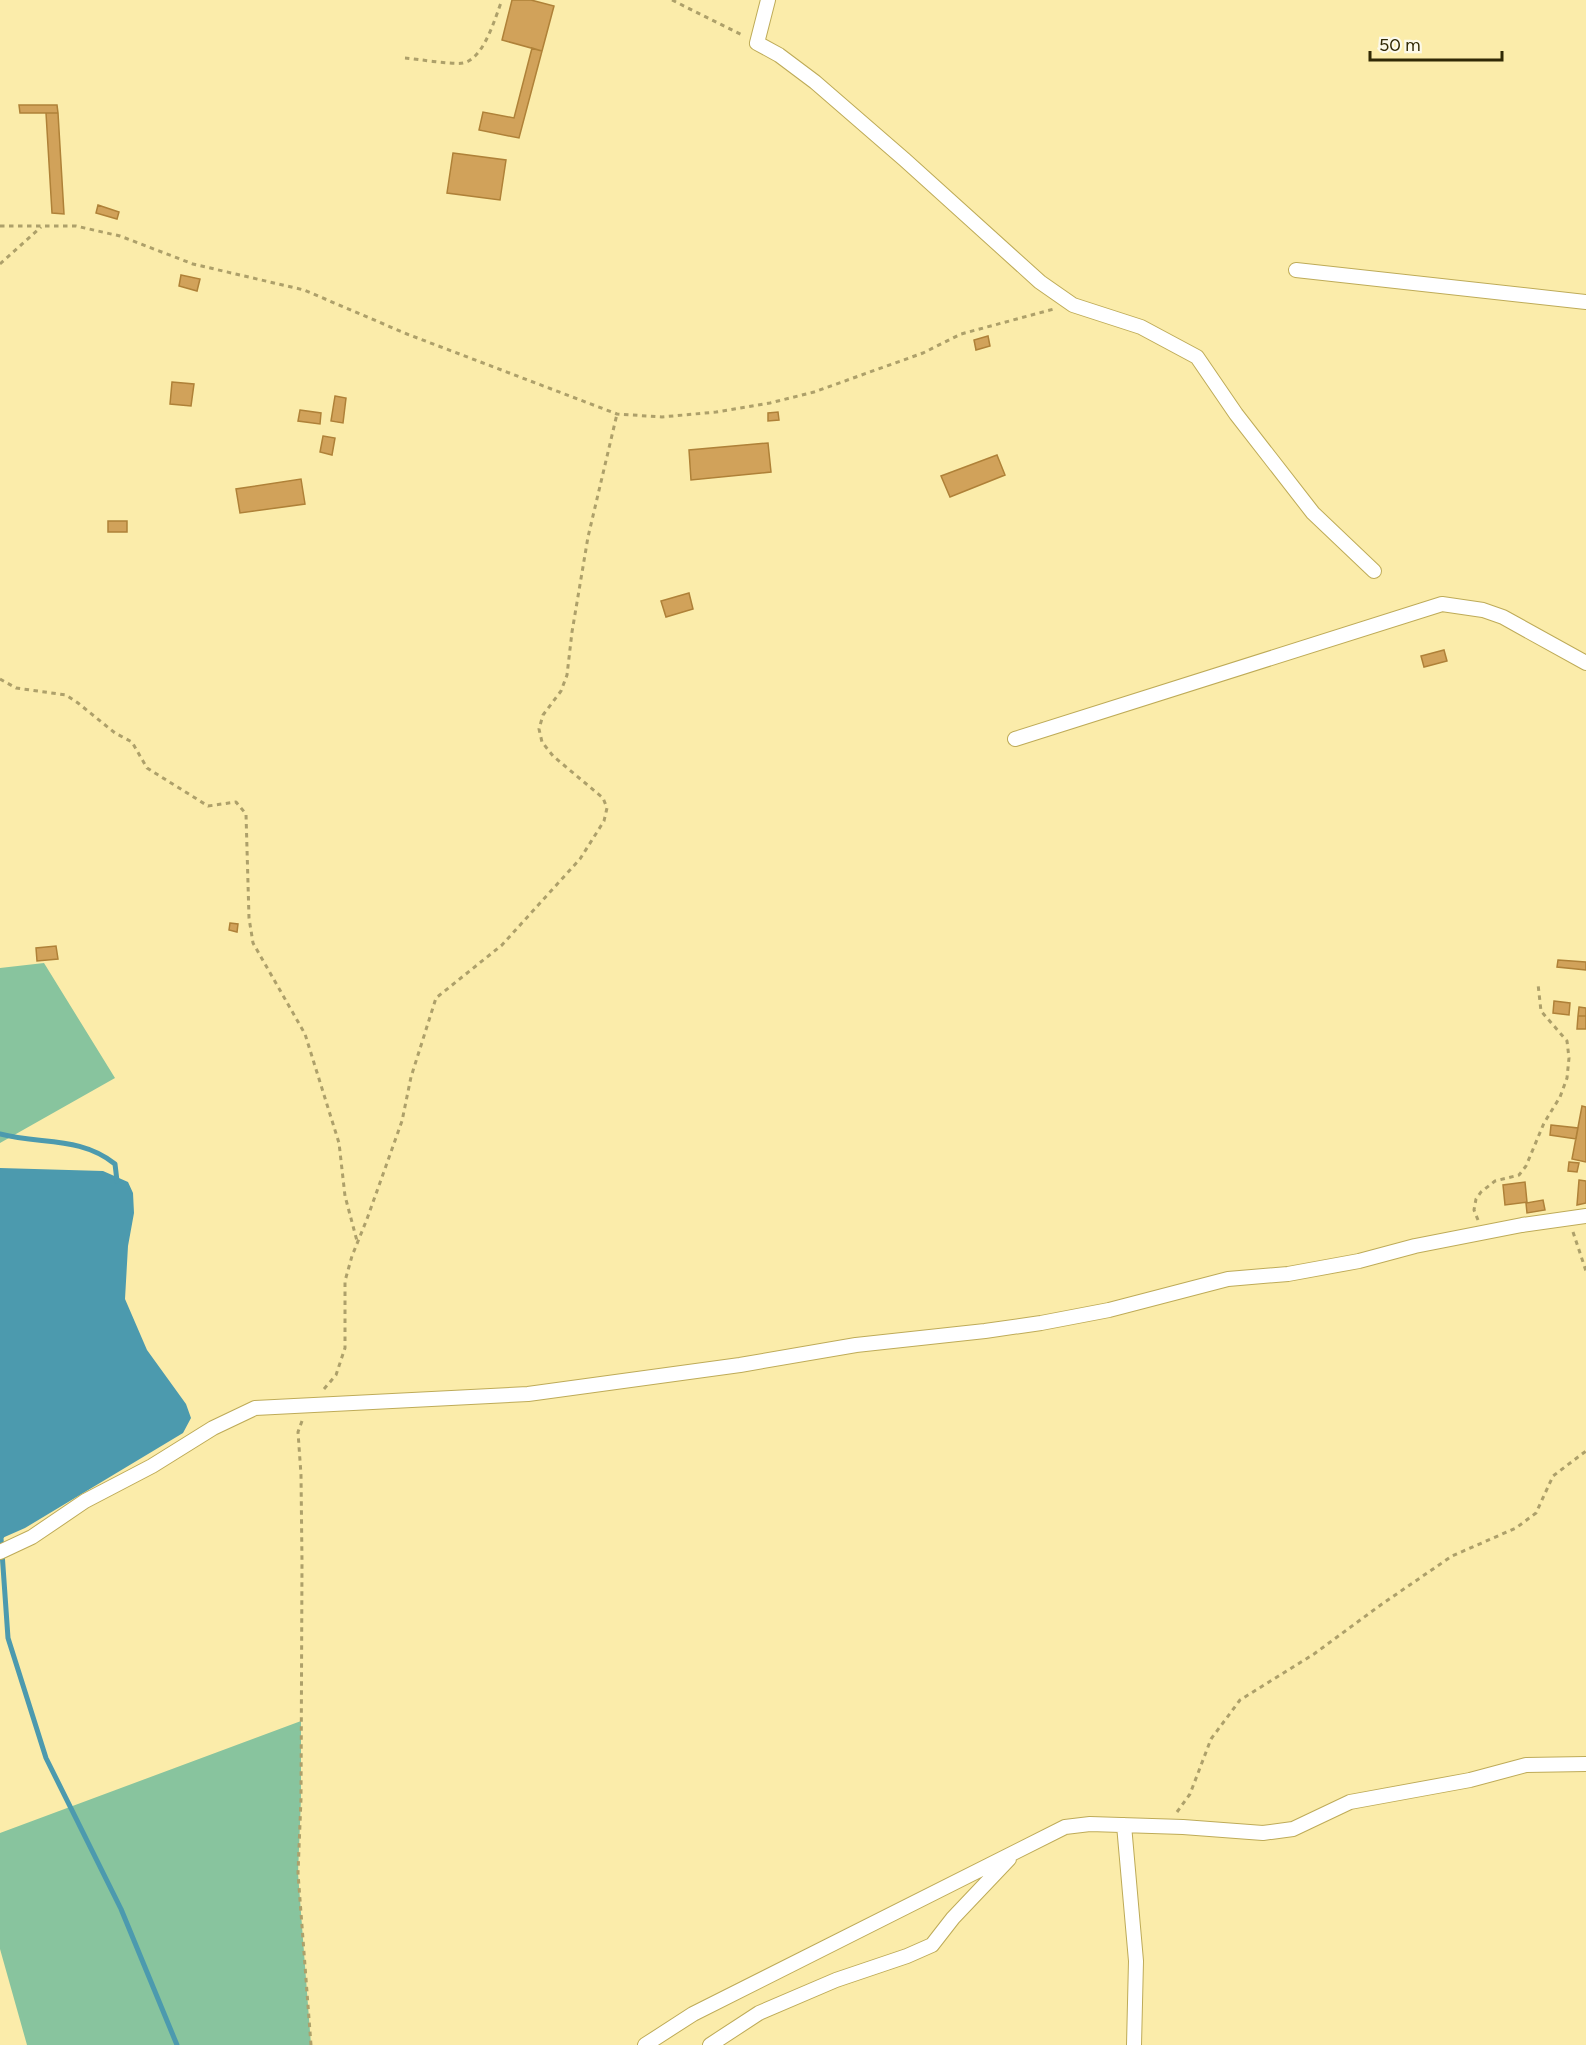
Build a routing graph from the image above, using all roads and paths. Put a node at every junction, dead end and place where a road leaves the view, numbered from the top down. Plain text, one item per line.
1 (502, 0) edge
2 (672, 0) edge
3 (768, 0) edge
4 (757, 43) junction
5 (405, 58) dead end
6 (0, 226) edge
7 (42, 226) junction
8 (0, 264) edge
9 (1296, 270) dead end
10 (1586, 302) edge
11 (1073, 304) junction
12 (618, 414) junction
13 (1374, 571) dead end
14 (1586, 663) edge
15 (0, 679) edge
16 (1015, 739) dead end
17 (1538, 984) dead end
18 (1586, 1216) edge
19 (1569, 1218) junction
20 (1501, 1229) junction
21 (357, 1242) junction
22 (1586, 1271) edge
23 (309, 1405) junction
24 (1586, 1451) edge
25 (0, 1552) edge
26 (1586, 1764) edge
27 (1124, 1825) junction
28 (1168, 1826) junction
29 (1016, 1851) junction
30 (311, 2045) edge
31 (645, 2045) edge
32 (710, 2045) edge
33 (1134, 2045) edge

1 - 5 path
2 - 4 path
3 - 4 street
4 - 11 street
6 - 7 path
7 - 8 path
7 - 12 path
9 - 10 street
11 - 12 path
11 - 13 street
12 - 21 path
14 - 16 street
15 - 21 path
17 - 20 path
18 - 19 street
19 - 20 street
19 - 22 path
20 - 23 street
21 - 23 path
23 - 25 street
23 - 30 path
24 - 28 path
26 - 28 street
27 - 28 street
27 - 29 street
27 - 33 street
29 - 31 street
29 - 32 street

